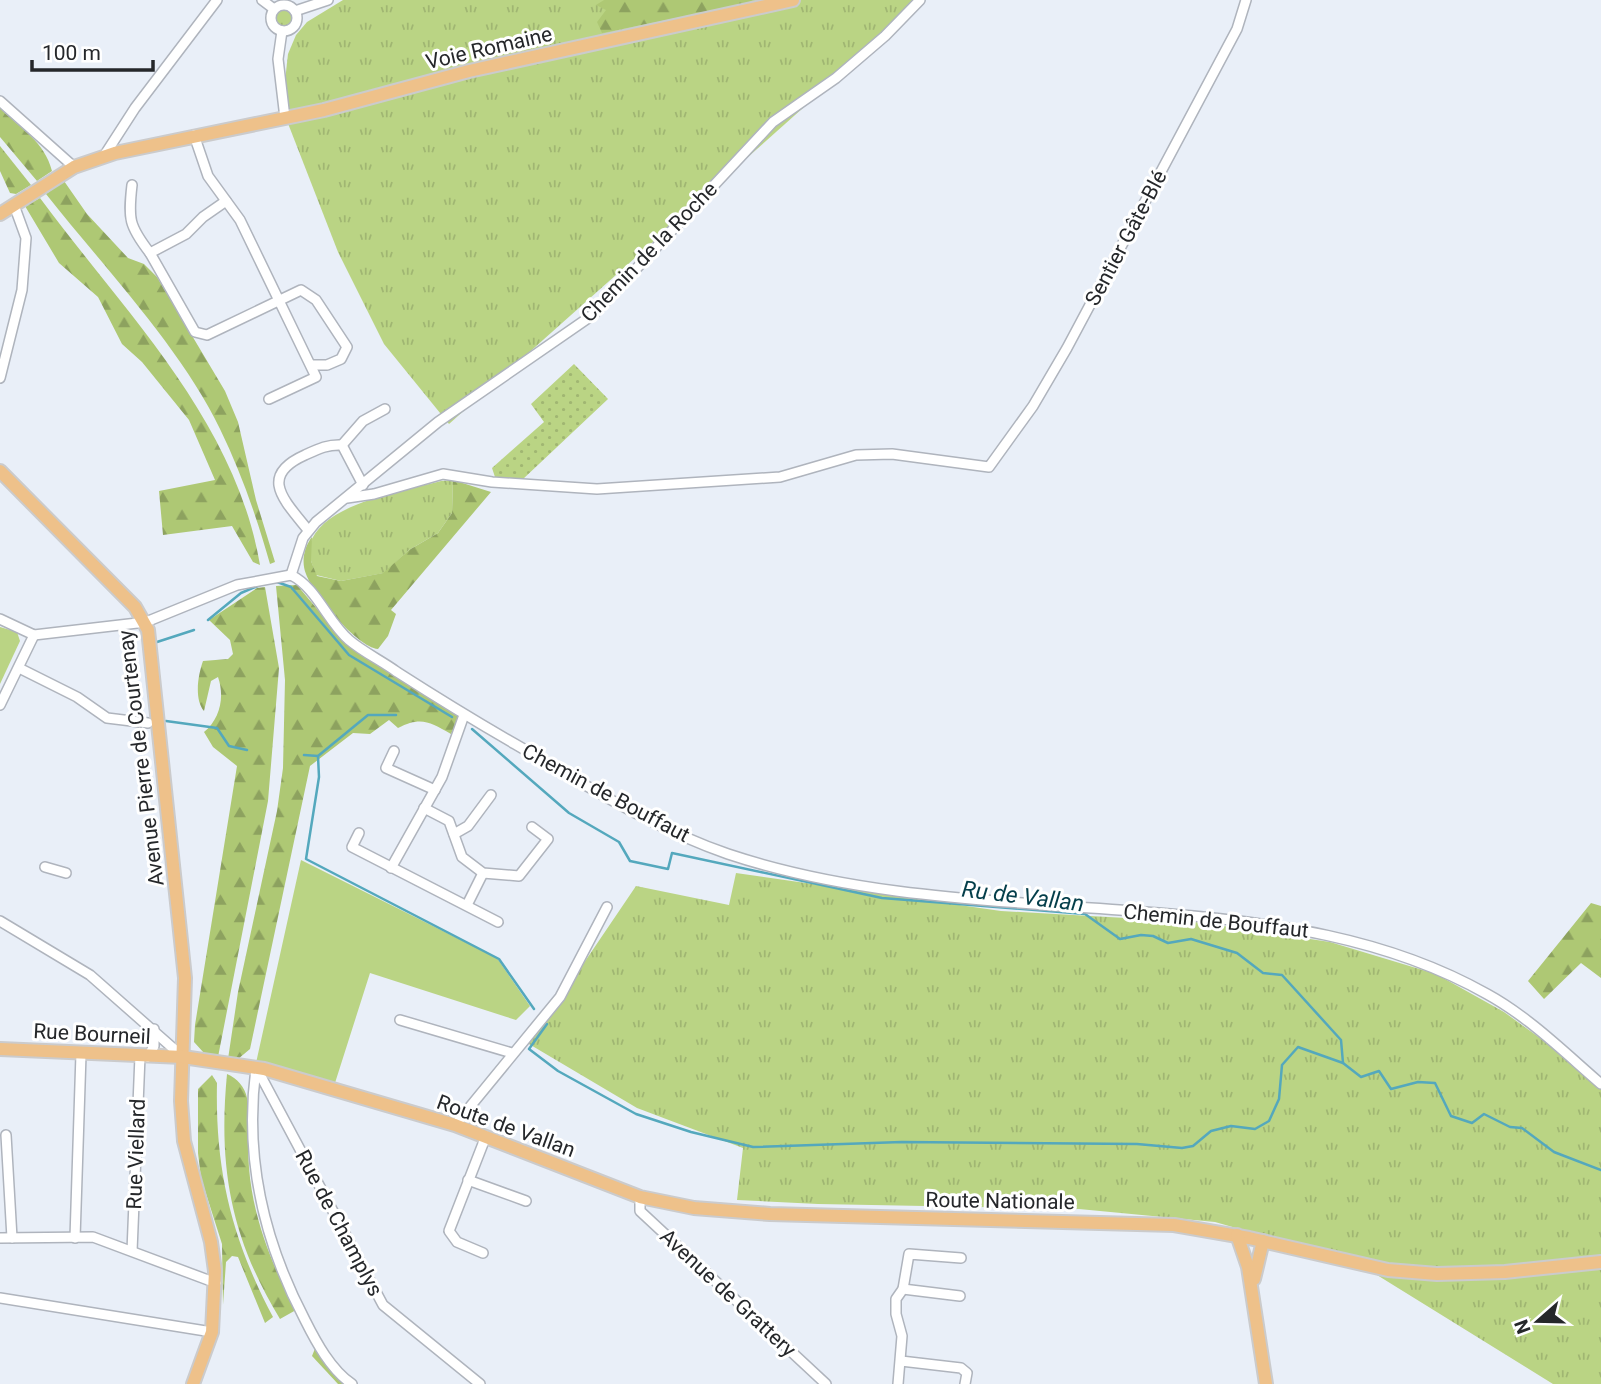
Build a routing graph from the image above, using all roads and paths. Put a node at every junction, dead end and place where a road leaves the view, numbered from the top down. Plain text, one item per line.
1 (217, 0) edge
2 (262, 0) edge
3 (328, 0) edge
4 (793, 0) edge
5 (920, 0) edge
6 (1246, 0) edge
7 (274, 9) junction
8 (295, 12) junction
9 (282, 32) junction
10 (0, 101) edge
11 (285, 118) junction
12 (194, 135) junction
13 (104, 156) junction
14 (74, 167) junction
15 (132, 185) dead end
16 (226, 201) junction
17 (14, 205) junction
18 (0, 214) edge
19 (150, 253) junction
20 (279, 300) junction
21 (311, 365) junction
22 (0, 378) edge
23 (269, 399) dead end
24 (385, 409) dead end
25 (342, 445) junction
26 (0, 471) edge
27 (363, 485) junction
28 (347, 498) junction
29 (308, 530) junction
30 (291, 575) junction
31 (0, 619) edge
32 (146, 622) junction
33 (34, 635) junction
34 (19, 668) junction
35 (0, 705) edge
36 (462, 722) junction
37 (148, 723) dead end
38 (394, 751) dead end
39 (435, 790) junction
40 (491, 795) dead end
41 (425, 808) junction
42 (532, 827) dead end
43 (359, 834) dead end
44 (454, 834) junction
45 (45, 867) dead end
46 (391, 868) junction
47 (66, 873) dead end
48 (484, 873) junction
49 (467, 905) junction
50 (607, 907) dead end
51 (0, 921) edge
52 (498, 922) dead end
53 (400, 1020) dead end
54 (154, 1029) junction
55 (184, 1036) junction
56 (0, 1049) edge
57 (512, 1053) junction
58 (81, 1054) junction
59 (144, 1056) junction
60 (183, 1057) junction
61 (203, 1061) junction
62 (260, 1068) junction
63 (1601, 1084) edge
64 (455, 1125) junction
65 (6, 1135) dead end
66 (486, 1136) junction
67 (468, 1180) junction
68 (640, 1198) junction
69 (526, 1201) dead end
70 (734, 1212) joint
71 (1237, 1235) junction
72 (0, 1238) edge
73 (12, 1238) junction
74 (75, 1238) junction
75 (1263, 1241) junction
76 (132, 1251) junction
77 (482, 1253) dead end
78 (961, 1258) dead end
79 (1601, 1262) edge
80 (216, 1283) junction
81 (903, 1289) junction
82 (1253, 1289) junction
83 (960, 1296) dead end
84 (0, 1298) edge
85 (212, 1332) junction
86 (901, 1361) junction
87 (193, 1384) edge
88 (352, 1384) edge
89 (480, 1384) edge
90 (826, 1384) edge
91 (898, 1384) edge
92 (965, 1384) edge
93 (1266, 1384) edge

1 - 13 street
2 - 7 street
3 - 8 street
4 - 11 main road, Voie Romaine
5 - 27 street, Chemin de la Roche
6 - 28 street, Sentier Gâte-Blé
7 - 8 street
7 - 9 street
8 - 9 street
9 - 11 street
10 - 14 street
11 - 12 main road, Voie Romaine
12 - 13 main road, Voie Romaine
12 - 16 street
13 - 14 main road, Voie Romaine
14 - 17 main road, Voie Romaine
15 - 19 street
16 - 19 street
16 - 20 street
17 - 18 main road, Voie Romaine
17 - 22 street
19 - 20 street
20 - 21 street
20 - 21 street
21 - 23 street
24 - 25 street
25 - 27 street
25 - 29 street
26 - 32 main road, Avenue Pierre de Courtenay
27 - 28 street, Chemin de la Roche
28 - 29 street, Chemin de la Roche
29 - 30 street, Chemin de la Roche
30 - 32 street
30 - 36 street, Chemin de Bouffaut
31 - 33 street
32 - 33 street
32 - 55 main road, Avenue Pierre de Courtenay
33 - 34 street
34 - 35 street
34 - 37 street
36 - 39 street
36 - 63 street, Chemin de Bouffaut
38 - 39 street
39 - 41 street
40 - 44 street
41 - 44 street
41 - 46 street
42 - 48 street
43 - 46 street
44 - 48 street
45 - 47 street
46 - 49 street
48 - 49 street
49 - 52 street
50 - 57 street
51 - 54 street
53 - 57 street
54 - 59 street, Rue Viellard
54 - 60 street
55 - 60 main road, Avenue Pierre de Courtenay
55 - 61 main road
56 - 58 main road, Rue Bourneil
57 - 64 street
58 - 59 main road, Rue Bourneil
58 - 74 street
59 - 60 main road, Rue Bourneil
59 - 76 street, Rue Viellard
60 - 61 main road, Rue Bourneil
60 - 80 main road, Avenue Pierre de Courtenay
61 - 62 main road, Route de Vallan
62 - 64 main road, Route de Vallan
62 - 88 street
62 - 89 street, Rue de Champlys
64 - 66 main road, Route de Vallan
65 - 73 street
66 - 67 street
66 - 68 main road, Route de Vallan
67 - 69 street
67 - 77 street
68 - 70 main road, Route de Vallan
68 - 90 street, Avenue de Grattery
70 - 71 main road, Route Nationale
71 - 75 main road, Route Nationale
71 - 82 main road
72 - 73 street
73 - 74 street
74 - 76 street
75 - 79 main road, Route Nationale
75 - 82 main road
76 - 80 street
78 - 81 street
80 - 85 main road, Avenue Pierre de Courtenay
81 - 83 street
81 - 86 street
82 - 93 main road
84 - 85 street
85 - 87 main road, Avenue Pierre de Courtenay
86 - 91 street
86 - 92 street

